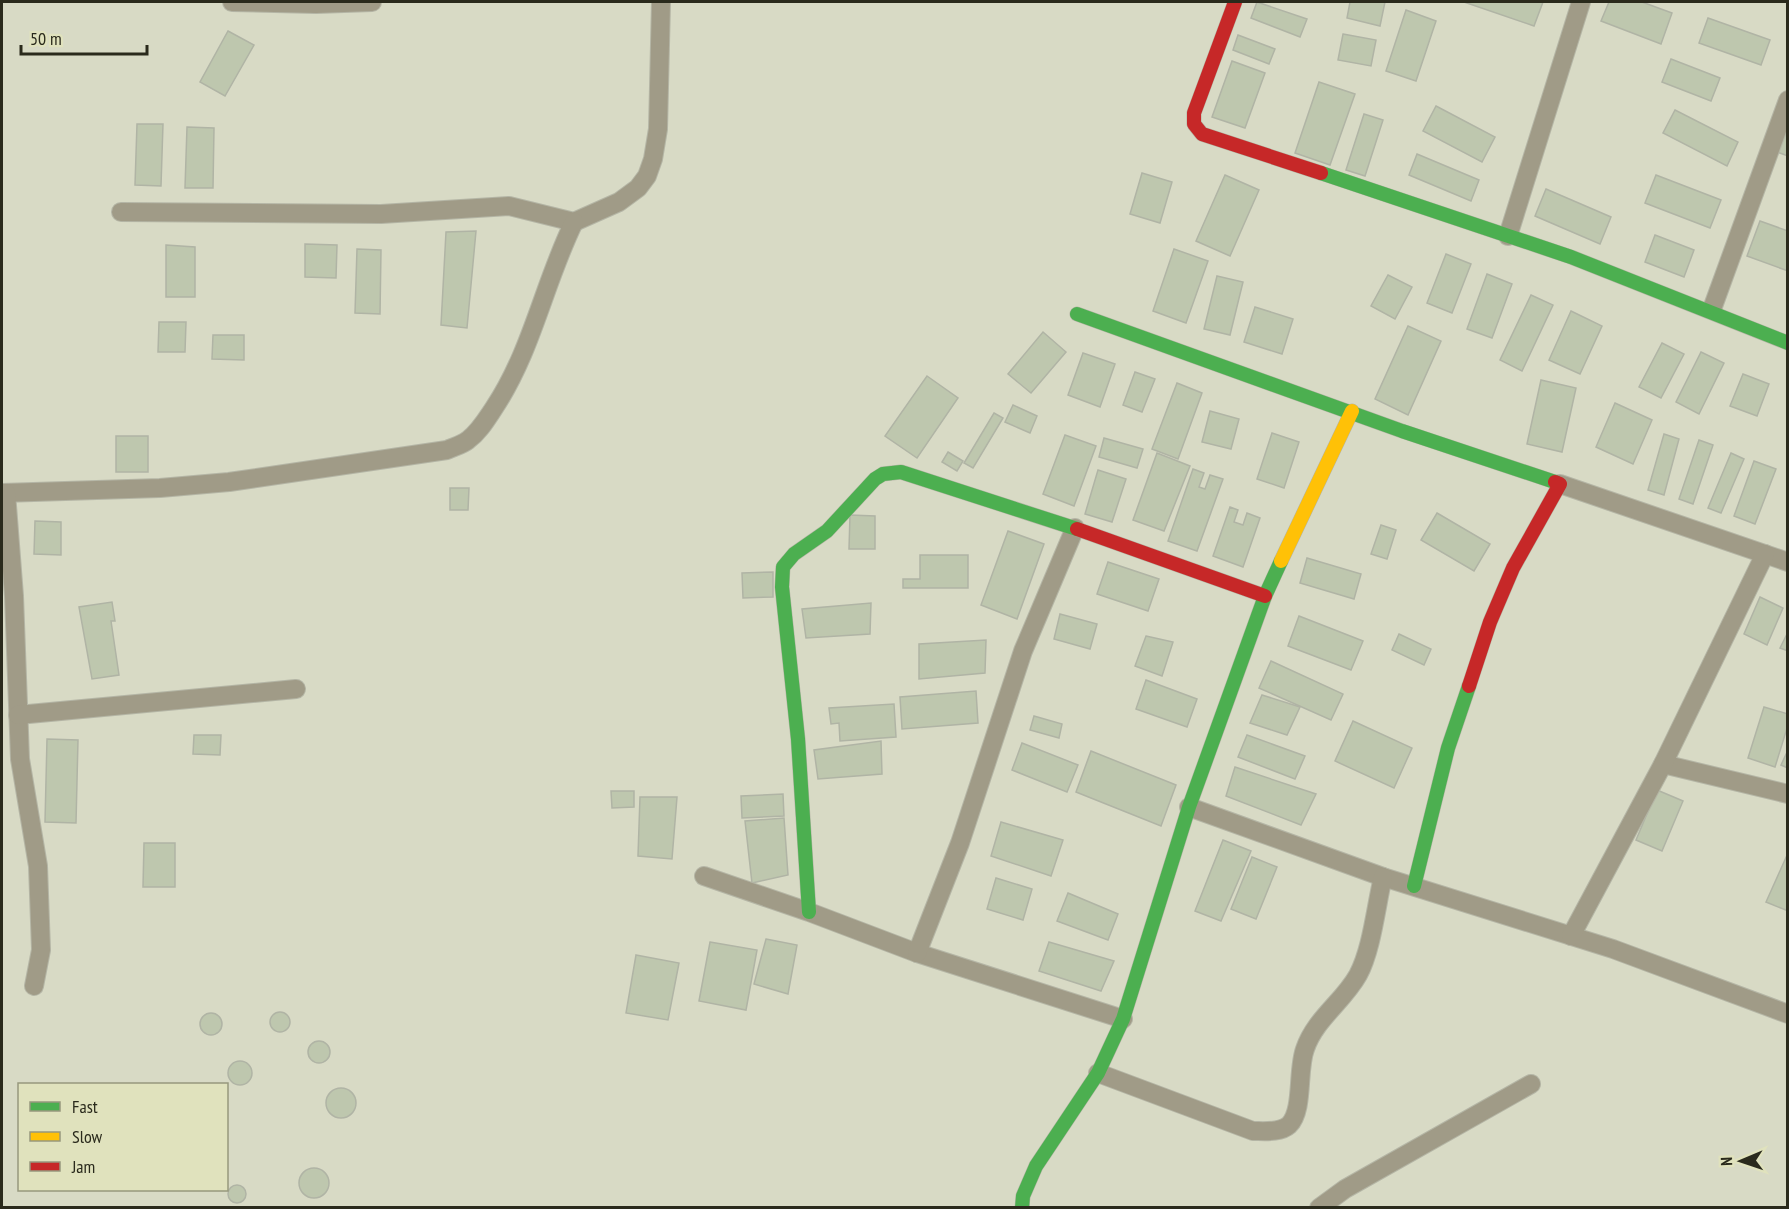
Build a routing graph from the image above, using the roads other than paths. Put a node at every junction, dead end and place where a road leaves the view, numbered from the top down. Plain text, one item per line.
1 (232, 2) edge
2 (372, 2) edge
3 (661, 2) edge
4 (1235, 2) edge
5 (1581, 2) edge
6 (1788, 100) edge
7 (121, 212) dead end
8 (574, 222) junction
9 (1508, 236) junction
10 (1712, 309) junction
11 (1077, 314) dead end
12 (1788, 343) edge
13 (1352, 411) junction
14 (1560, 484) junction
15 (4, 493) edge
16 (1075, 528) junction
17 (1765, 554) junction
18 (1788, 562) edge
19 (1265, 596) junction
20 (296, 689) dead end
21 (18, 715) junction
22 (1663, 764) junction
23 (1788, 794) edge
24 (1190, 807) junction
25 (704, 876) dead end
26 (1383, 877) junction
27 (1414, 886) junction
28 (809, 912) junction
29 (1571, 936) junction
30 (917, 953) junction
31 (34, 986) dead end
32 (1788, 1014) edge
33 (1123, 1018) junction
34 (1098, 1073) junction
35 (1531, 1084) dead end
36 (1022, 1208) edge
37 (1319, 1208) edge

1 - 2 street
3 - 8 street
4 - 9 street
5 - 9 street
6 - 10 street
7 - 8 street
8 - 15 street
9 - 10 street
10 - 12 street
11 - 13 street
13 - 14 street
13 - 19 street
14 - 17 street
14 - 27 street
15 - 21 street
16 - 19 street
16 - 28 street
16 - 30 street
17 - 18 street
17 - 22 street
19 - 24 street
20 - 21 street
21 - 31 street
22 - 23 street
22 - 29 street
24 - 26 street
24 - 33 street
25 - 28 street
26 - 27 street
26 - 34 street
27 - 29 street
28 - 30 street
29 - 32 street
30 - 33 street
33 - 34 street
34 - 36 street
35 - 37 street

